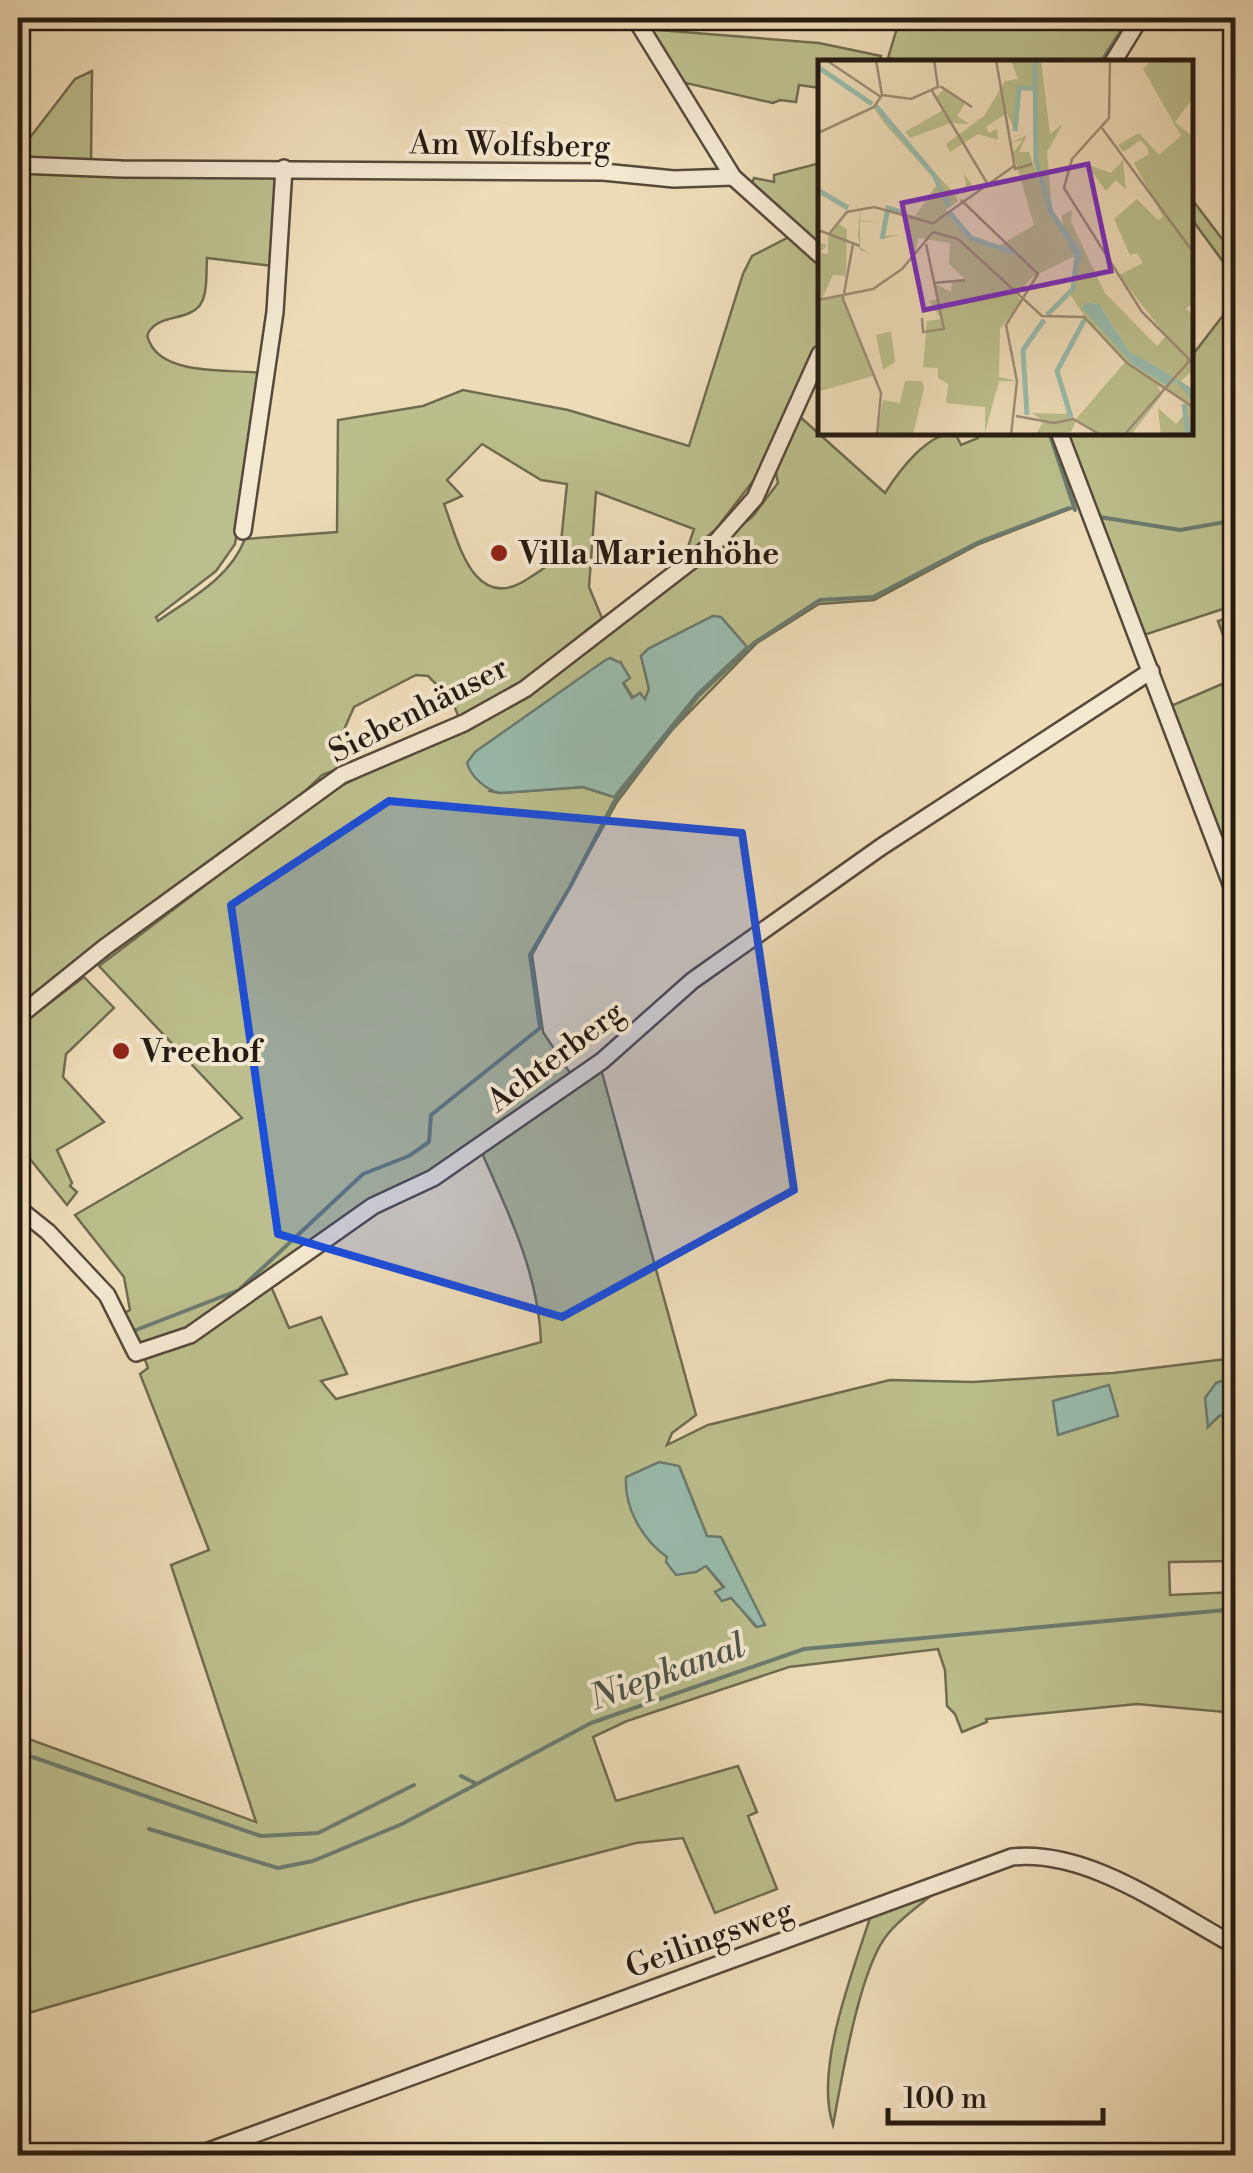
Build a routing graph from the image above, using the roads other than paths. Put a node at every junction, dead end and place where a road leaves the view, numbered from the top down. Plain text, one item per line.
1 (635, 18) edge
2 (1140, 18) edge
3 (1114, 60) edge
4 (18, 165) edge
5 (284, 168) junction
6 (733, 177) junction
7 (818, 253) edge
8 (818, 358) edge
9 (1060, 435) edge
10 (243, 531) dead end
11 (1151, 672) junction
12 (1236, 897) edge
13 (18, 1017) edge
14 (18, 1208) edge
15 (1236, 1946) edge
16 (195, 2156) edge

1 - 6 street
2 - 3 street
4 - 5 street, Am Wolfsberg
5 - 6 street, Am Wolfsberg
5 - 10 street
6 - 7 street
8 - 13 street, Siebenhäuser
9 - 11 street
11 - 12 street
11 - 14 street, Achterberg
15 - 16 street, Geilingsweg

